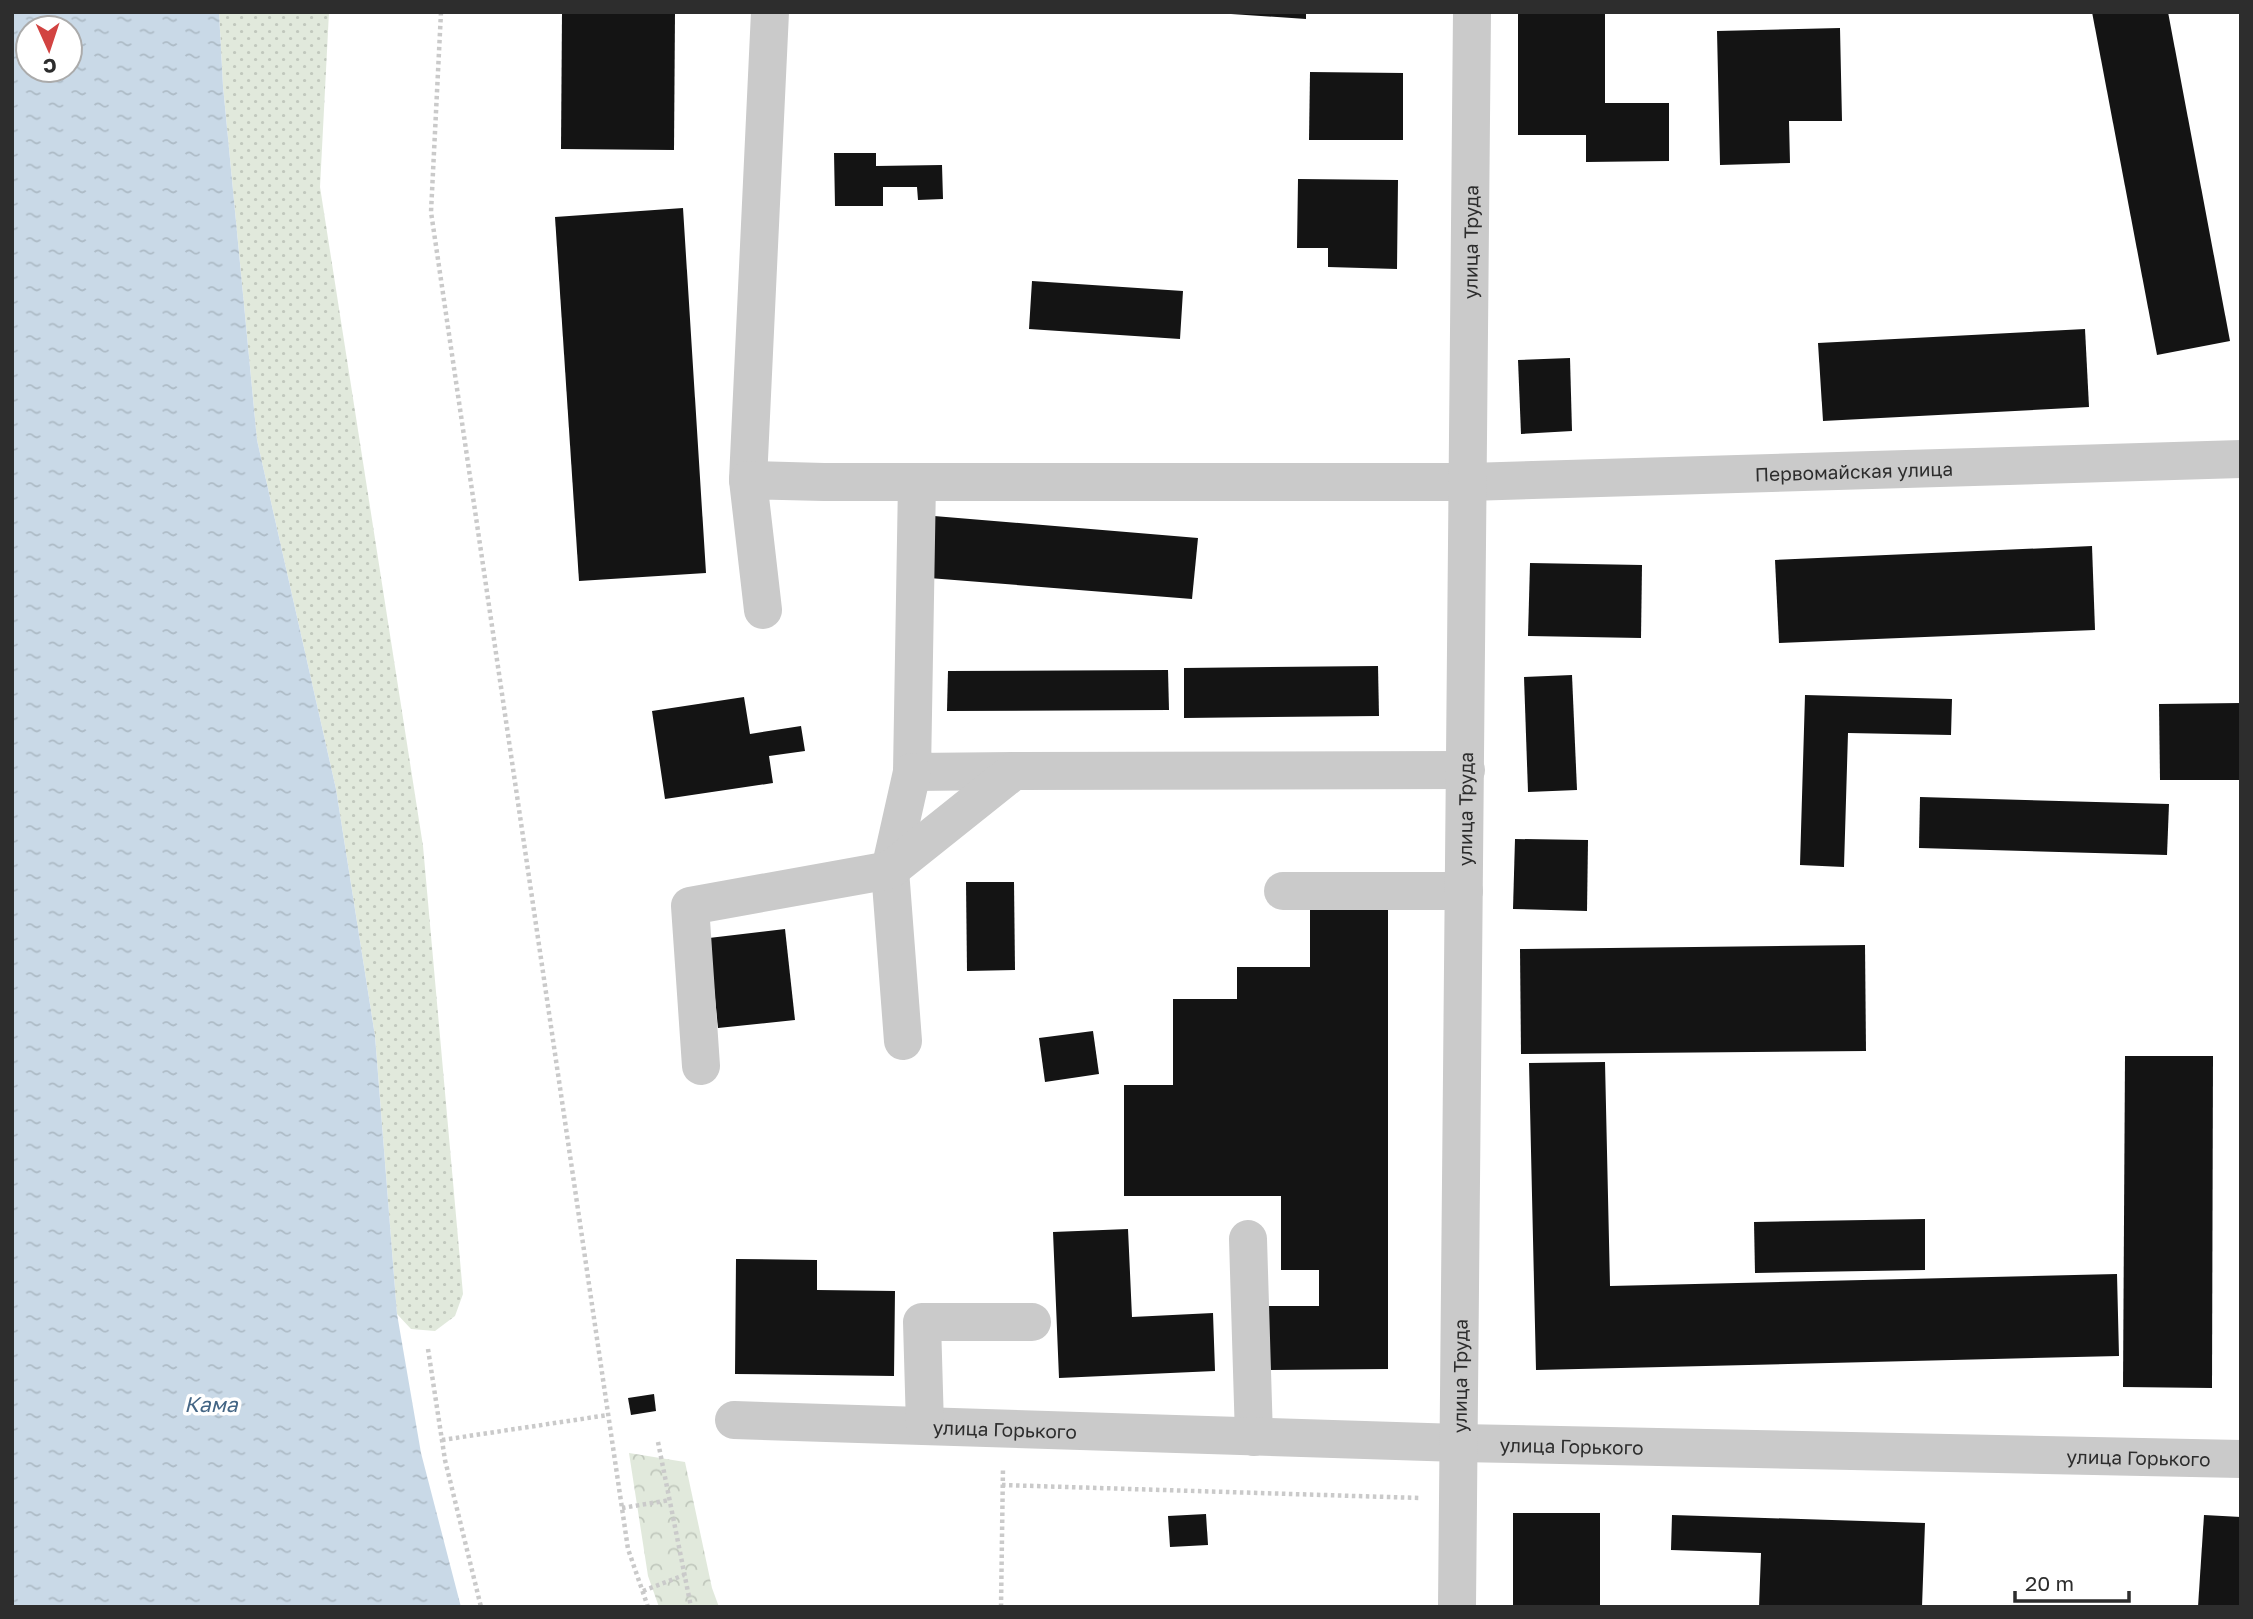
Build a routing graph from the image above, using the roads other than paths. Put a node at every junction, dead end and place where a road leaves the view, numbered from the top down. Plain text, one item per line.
1 (770, 12) edge
2 (1472, 12) edge
3 (2241, 459) edge
4 (748, 480) junction
5 (917, 482) junction
6 (1469, 482) junction
7 (763, 610) dead end
8 (1466, 770) junction
9 (1014, 771) junction
10 (912, 772) junction
11 (890, 870) junction
12 (1283, 891) dead end
13 (1464, 891) junction
14 (903, 1041) dead end
15 (701, 1066) dead end
16 (1248, 1239) dead end
17 (1032, 1322) dead end
18 (734, 1420) dead end
19 (925, 1426) junction
20 (1254, 1437) junction
21 (1459, 1443) junction
22 (2241, 1459) edge
23 (1457, 1607) edge

1 - 4 street
2 - 6 street, улица Труда
3 - 6 street, Первомайская улица
4 - 5 street, Первомайская улица
4 - 7 street
5 - 6 street, Первомайская улица
5 - 10 street
6 - 8 street, улица Труда
8 - 9 street
8 - 13 street, улица Труда
9 - 10 street
9 - 11 street
10 - 11 street
11 - 14 street
11 - 15 street
12 - 13 street
13 - 21 street, улица Труда
16 - 20 street
17 - 19 street
18 - 19 street, улица Горького
19 - 20 street, улица Горького
20 - 21 street, улица Горького
21 - 22 street, улица Горького
21 - 23 street, улица Труда

